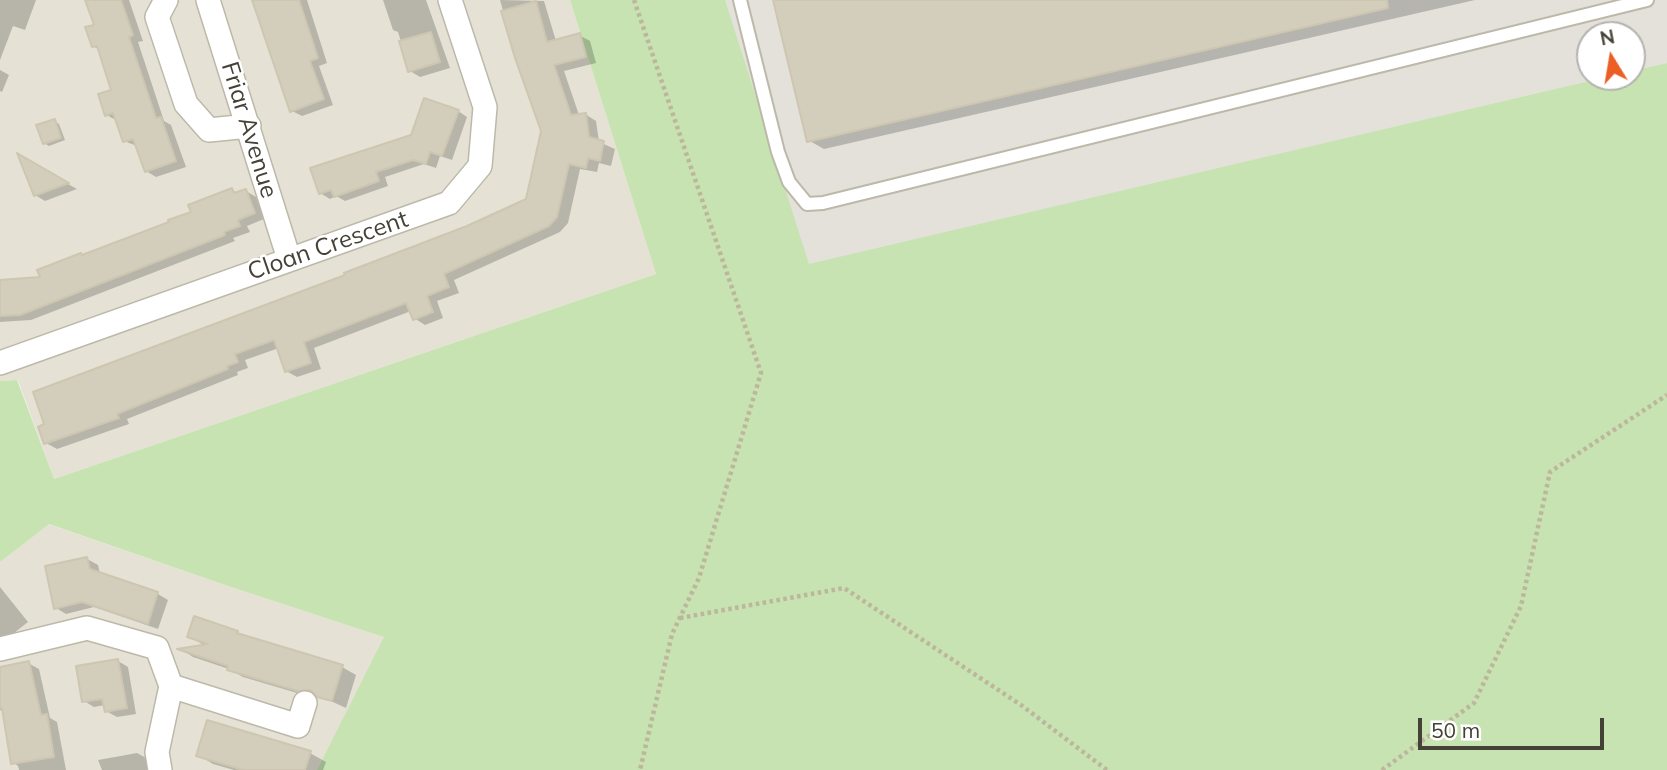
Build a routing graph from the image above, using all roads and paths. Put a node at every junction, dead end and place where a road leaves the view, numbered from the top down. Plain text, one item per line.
1 (166, 0) edge
2 (208, 0) edge
3 (450, 0) edge
4 (634, 0) edge
5 (740, 0) edge
6 (1647, 0) edge
7 (249, 126) junction
8 (289, 259) junction
9 (0, 363) edge
10 (1667, 395) edge
11 (679, 619) junction
12 (0, 649) edge
13 (171, 686) junction
14 (306, 703) dead end
15 (160, 770) edge
16 (640, 770) edge
17 (1107, 770) edge
18 (1382, 770) edge

1 - 7 street
2 - 7 street, Friar Avenue
3 - 8 street, Cloan Crescent
4 - 11 path
5 - 6 lane
7 - 8 street, Friar Avenue
8 - 9 street, Cloan Crescent
10 - 18 path
11 - 16 path
11 - 17 path
12 - 13 street
13 - 14 street
13 - 15 street

